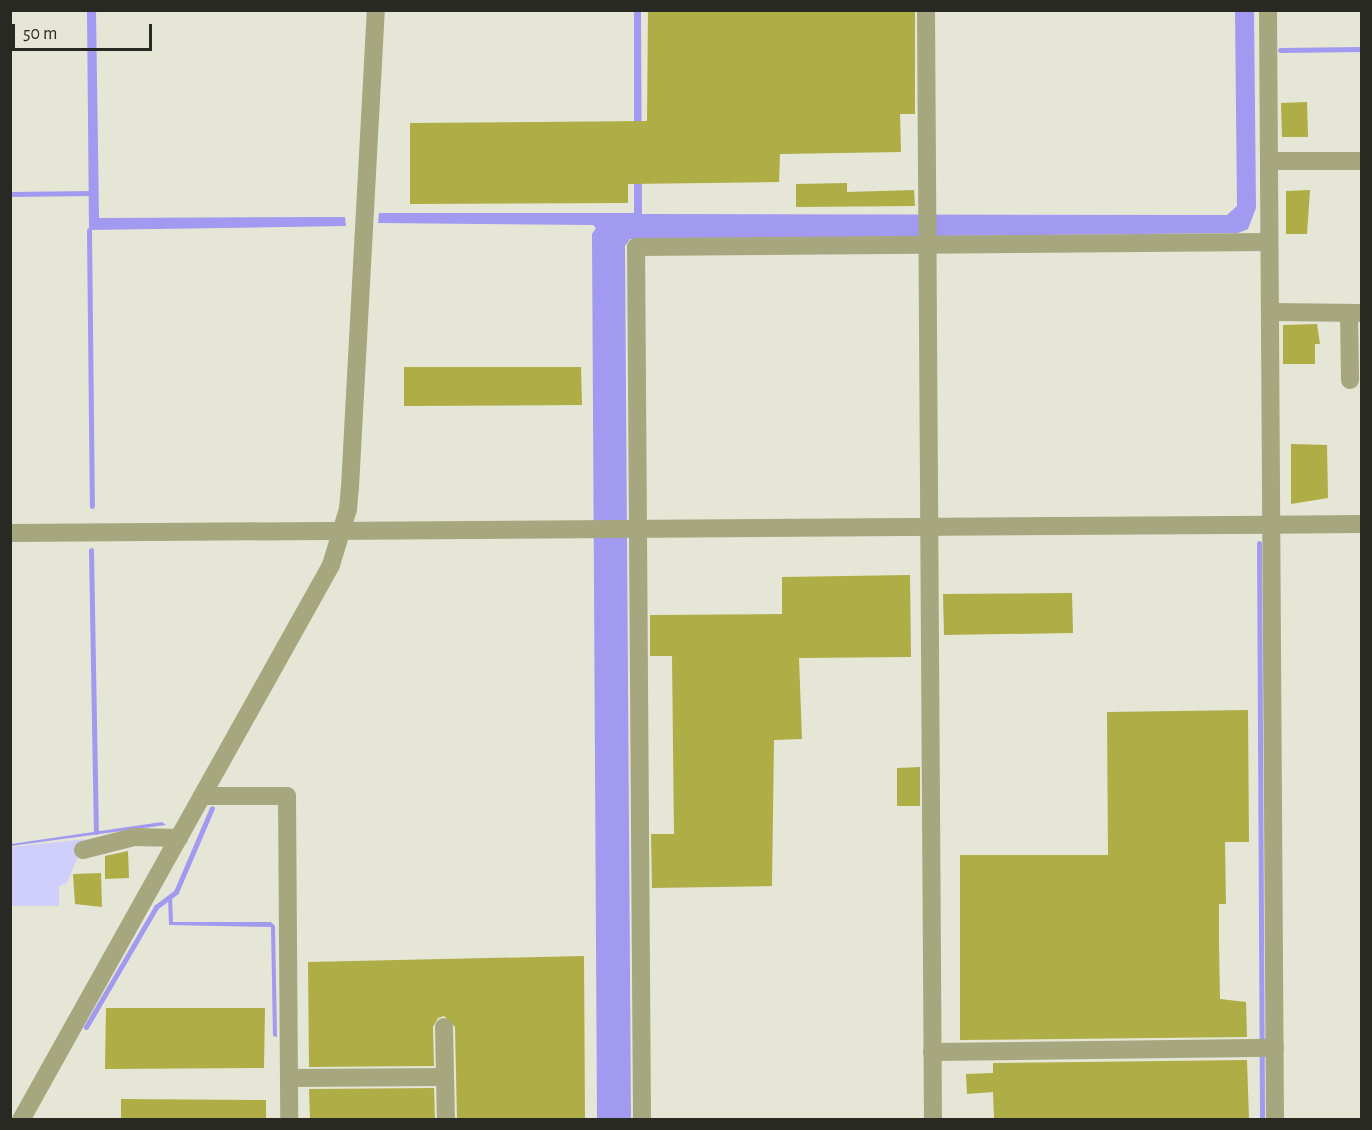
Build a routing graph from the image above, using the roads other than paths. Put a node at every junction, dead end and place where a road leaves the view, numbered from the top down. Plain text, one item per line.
1 (376, 10) edge
2 (926, 10) edge
3 (1268, 10) edge
4 (1269, 161) junction
5 (1362, 161) edge
6 (1269, 242) junction
7 (927, 245) junction
8 (1270, 312) junction
9 (1355, 313) edge
10 (1350, 380) dead end
11 (1362, 524) edge
12 (1270, 526) junction
13 (928, 527) junction
14 (633, 529) junction
15 (342, 531) junction
16 (10, 533) edge
17 (202, 796) junction
18 (179, 838) junction
19 (83, 850) dead end
20 (444, 1027) dead end
21 (1275, 1048) junction
22 (932, 1052) junction
23 (445, 1077) junction
24 (289, 1078) junction
25 (21, 1119) edge
26 (289, 1119) edge
27 (446, 1119) edge
28 (642, 1119) edge
29 (933, 1119) edge
30 (1275, 1119) edge

1 - 15 street
2 - 7 street
3 - 4 street
4 - 5 street
4 - 6 street
6 - 7 street
6 - 8 street
7 - 13 street
7 - 14 street
8 - 9 street
8 - 12 street
9 - 10 street
11 - 12 street
12 - 13 street
12 - 21 street
13 - 14 street
13 - 22 street
14 - 15 street
14 - 28 street
15 - 16 street
15 - 17 street
17 - 18 street
17 - 24 street
18 - 19 street
18 - 25 street
20 - 23 street
21 - 22 street
21 - 30 street
22 - 29 street
23 - 24 street
23 - 27 street
24 - 26 street

